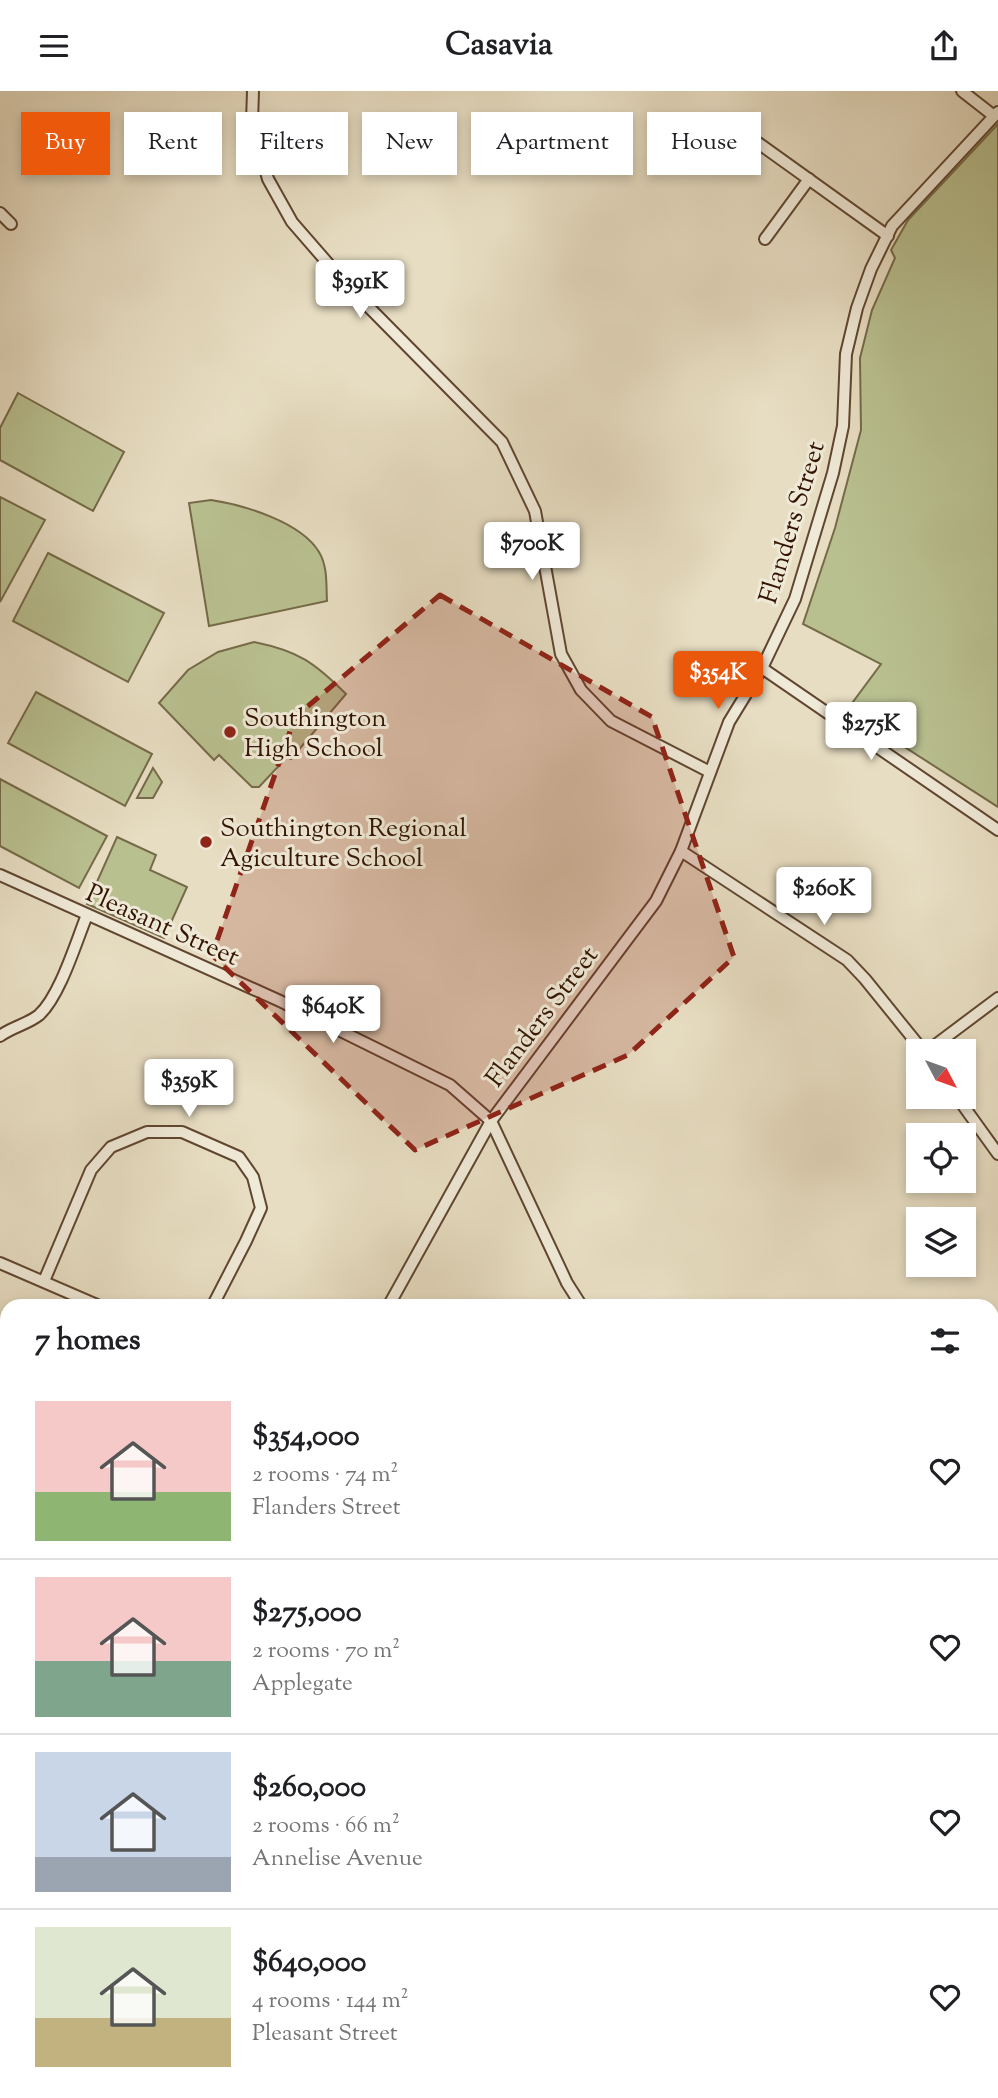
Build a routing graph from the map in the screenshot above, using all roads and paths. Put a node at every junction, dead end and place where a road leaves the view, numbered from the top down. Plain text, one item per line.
1 (253, 91) edge
2 (962, 91) edge
3 (996, 114) edge
4 (761, 145) edge
5 (809, 179) junction
6 (0, 213) edge
7 (11, 225) dead end
8 (888, 236) junction
9 (765, 239) dead end
10 (762, 668) junction
11 (710, 772) junction
12 (998, 830) edge
13 (681, 851) junction
14 (0, 875) edge
15 (87, 915) junction
16 (998, 997) edge
17 (0, 1036) edge
18 (914, 1039) edge
19 (942, 1039) edge
20 (966, 1109) edge
21 (491, 1121) junction
22 (998, 1154) edge
23 (0, 1263) edge
24 (44, 1281) junction
25 (84, 1299) edge
26 (216, 1299) edge
27 (392, 1299) edge
28 (577, 1299) edge

1 - 11 street
2 - 3 street
3 - 8 street, Flanders Street
4 - 5 street
5 - 8 street
5 - 9 street
6 - 7 street
8 - 10 street, Flanders Street
10 - 11 street, Flanders Street
10 - 12 street
11 - 13 street, Flanders Street
13 - 18 street
13 - 21 street, Flanders Street
14 - 15 street, Pleasant Street
15 - 17 street
15 - 21 street, Pleasant Street
16 - 19 street
20 - 22 street
21 - 27 street, Flanders Street
21 - 28 street, Pleasant Street
23 - 24 street
24 - 25 street
24 - 26 street

